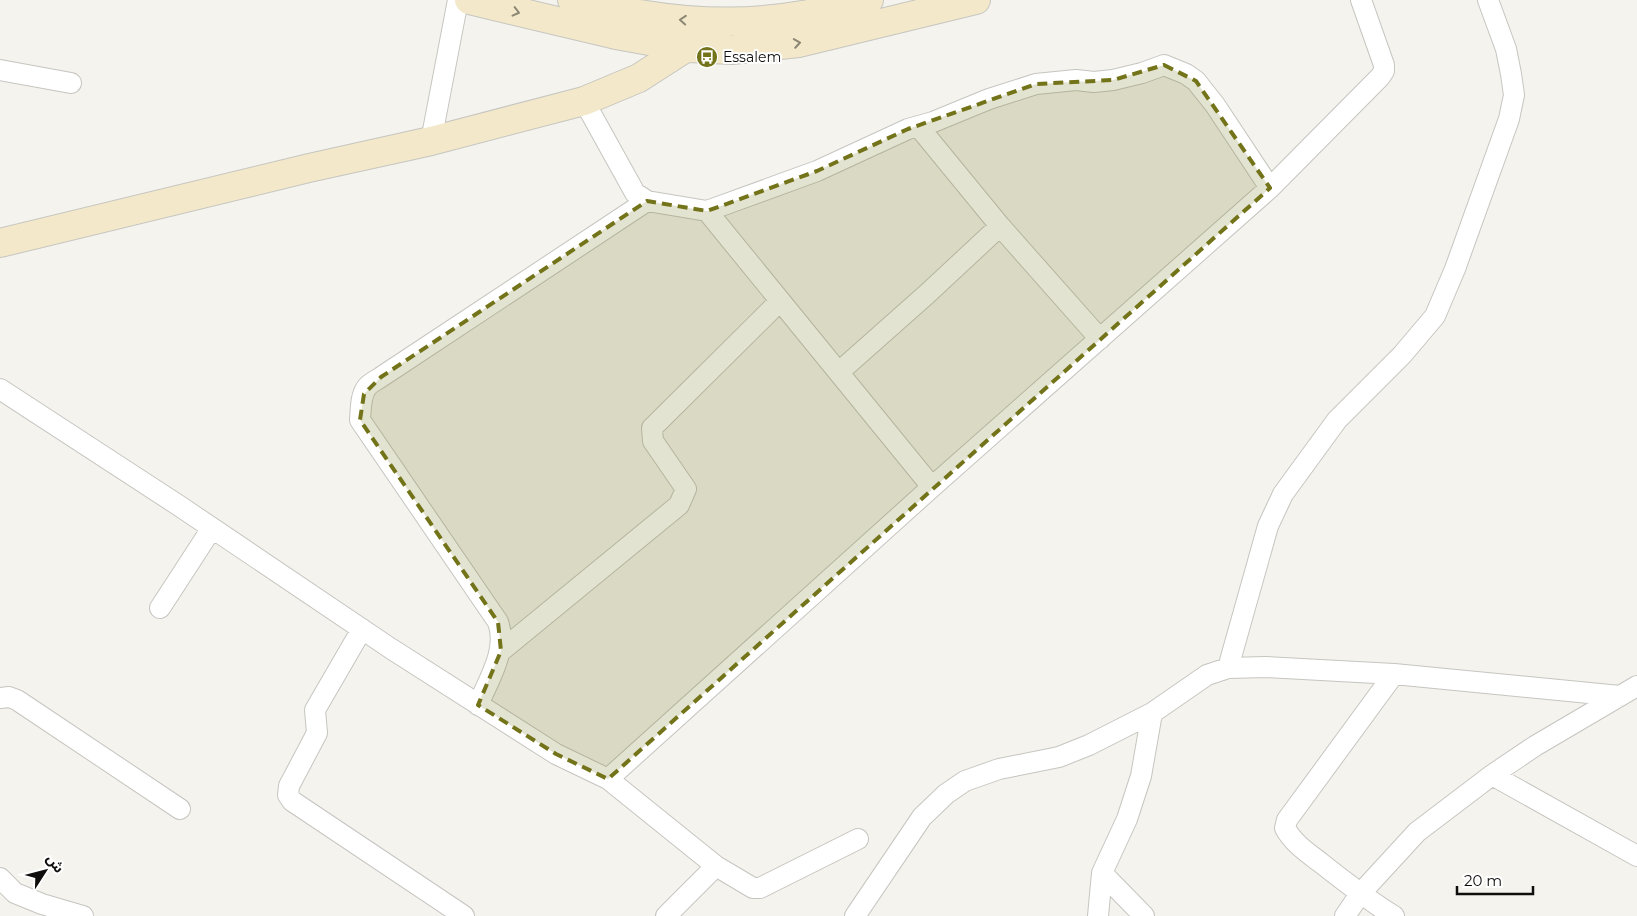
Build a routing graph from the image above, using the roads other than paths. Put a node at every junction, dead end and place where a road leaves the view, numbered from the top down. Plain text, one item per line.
1 (458, 0) edge
2 (469, 0) edge
3 (572, 0) edge
4 (869, 0) edge
5 (976, 0) edge
6 (1361, 0) edge
7 (1488, 0) edge
8 (726, 22) junction
9 (688, 48) junction
10 (0, 70) edge
11 (71, 82) dead end
12 (584, 100) junction
13 (918, 126) junction
14 (431, 141) junction
15 (1270, 188) junction
16 (648, 201) junction
17 (708, 211) junction
18 (1000, 226) junction
19 (0, 243) edge
20 (780, 300) junction
21 (1100, 339) junction
22 (839, 372) junction
23 (0, 389) edge
24 (932, 487) junction
25 (212, 528) junction
26 (160, 608) dead end
27 (362, 629) junction
28 (501, 651) junction
29 (1228, 668) junction
30 (1394, 674) junction
31 (1629, 691) edge
32 (0, 698) edge
33 (478, 704) junction
34 (1152, 713) junction
35 (1492, 775) junction
36 (608, 779) junction
37 (180, 809) dead end
38 (858, 839) dead end
39 (1637, 856) edge
40 (716, 866) junction
41 (1102, 873) junction
42 (0, 878) edge
43 (1360, 894) junction
44 (83, 916) edge
45 (464, 916) edge
46 (666, 916) edge
47 (855, 916) edge
48 (1098, 916) edge
49 (1144, 916) edge
50 (1345, 916) edge
51 (1394, 916) edge

1 - 14 street
2 -> 9 main road
8 -> 3 main road
4 - 8 main road
9 -> 5 main road
6 - 15 street
7 - 29 street
8 - 9 main road
9 - 12 main road
10 - 11 street
12 - 14 main road
12 - 16 street
13 - 15 street
13 - 17 street
13 - 18 street
14 - 19 main road
15 - 21 street
16 - 17 street
16 - 28 street
17 - 20 street
18 - 21 street
18 - 22 street
20 - 22 street
20 - 28 street
21 - 24 street
22 - 24 street
23 - 25 street
24 - 36 street
25 - 26 street
25 - 27 street
27 - 33 street
27 - 45 street
28 - 33 street
29 - 30 street
29 - 34 street
30 - 31 street
30 - 43 street
31 - 35 street
32 - 37 street
33 - 36 street
34 - 41 street
34 - 47 street
35 - 39 street
35 - 43 street
36 - 40 street
38 - 40 street
40 - 46 street
41 - 48 street
41 - 49 street
42 - 44 street
43 - 50 street
43 - 51 street

